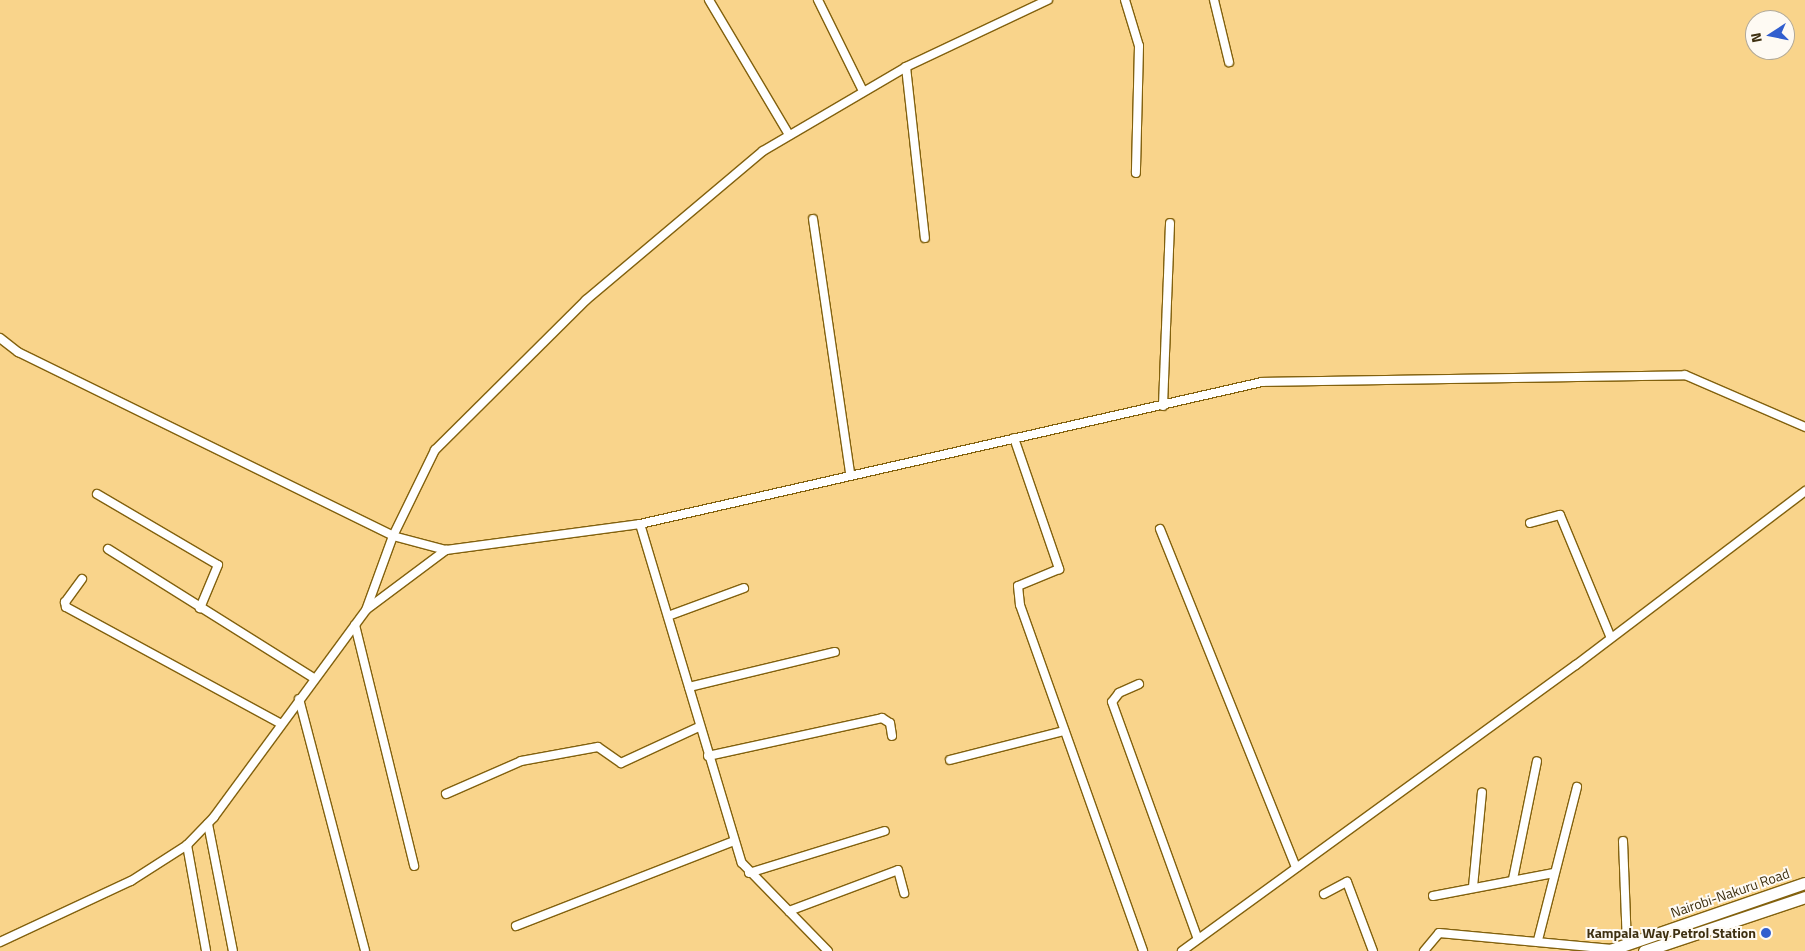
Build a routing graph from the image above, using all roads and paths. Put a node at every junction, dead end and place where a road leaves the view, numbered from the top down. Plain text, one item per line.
1 (709, 0) edge
2 (818, 0) edge
3 (1048, 0) edge
4 (1125, 0) edge
5 (1214, 0) edge
6 (1229, 62) dead end
7 (906, 67) junction
8 (863, 90) junction
9 (789, 135) junction
10 (1136, 173) dead end
11 (813, 219) dead end
12 (1170, 223) dead end
13 (925, 238) dead end
14 (0, 338) edge
15 (1163, 406) junction
16 (1805, 427) edge
17 (1014, 438) junction
18 (850, 474) junction
19 (1805, 491) edge
20 (97, 494) dead end
21 (1530, 523) dead end
22 (640, 524) junction
23 (1160, 529) dead end
24 (393, 536) junction
25 (108, 549) dead end
26 (446, 550) junction
27 (82, 579) dead end
28 (744, 588) dead end
29 (200, 608) junction
30 (366, 610) junction
31 (668, 616) junction
32 (355, 625) junction
33 (1611, 638) junction
34 (835, 652) dead end
35 (315, 679) junction
36 (1139, 684) dead end
37 (689, 687) junction
38 (299, 699) junction
39 (280, 723) junction
40 (699, 727) junction
41 (1064, 730) junction
42 (892, 736) dead end
43 (708, 756) junction
44 (950, 760) dead end
45 (1537, 761) dead end
46 (1577, 787) dead end
47 (1482, 792) dead end
48 (446, 794) dead end
49 (208, 824) junction
50 (885, 831) dead end
51 (734, 840) junction
52 (1622, 841) dead end
53 (187, 845) junction
54 (414, 866) dead end
55 (1296, 868) junction
56 (749, 873) junction
57 (1554, 873) junction
58 (1513, 879) junction
59 (1805, 883) edge
60 (1473, 887) junction
61 (904, 893) dead end
62 (1324, 894) dead end
63 (1433, 896) dead end
64 (1805, 896) edge
65 (789, 912) junction
66 (516, 926) dead end
67 (1198, 939) junction
68 (1538, 940) junction
69 (0, 942) edge
70 (1627, 944) junction
71 (1610, 950) edge
72 (206, 951) edge
73 (233, 951) edge
74 (365, 951) edge
75 (828, 951) edge
76 (1143, 951) edge
77 (1182, 951) edge
78 (1373, 951) edge
79 (1424, 951) edge
80 (1644, 951) edge

1 - 9 street
2 - 8 street
3 - 7 street
4 - 10 street
5 - 6 street
7 - 8 street
7 - 13 street
8 - 9 street
9 - 24 street
11 - 18 street
12 - 15 street
14 - 24 street
15 - 16 street
15 - 17 street
17 - 18 street
17 - 41 street
18 - 22 street
19 - 33 street
20 - 29 street
21 - 33 street
22 - 26 street
22 - 31 street
23 - 55 street
24 - 26 street
24 - 30 street
25 - 29 street
26 - 30 street
27 - 39 street
28 - 31 street
29 - 35 street
30 - 32 street
31 - 37 street
32 - 35 street
32 - 54 street
33 - 55 street
34 - 37 street
35 - 38 street
36 - 67 street
37 - 40 street
38 - 39 street
38 - 74 street
39 - 49 street
40 - 43 street
40 - 48 street
41 - 44 street
41 - 76 street
42 - 43 street
43 - 51 street
45 - 58 street
46 - 57 street
47 - 60 street
49 - 53 street
49 - 73 street
50 - 56 street
51 - 56 street
51 - 66 street
52 - 70 street
53 - 69 street
53 - 72 street
55 - 67 street
56 - 65 street
57 - 58 street
57 - 68 street
58 - 60 street
59 - 70 highway, Nairobi-Nakuru Road
60 - 63 street
61 - 65 street
62 - 78 street
64 - 80 highway
65 - 75 street
67 - 77 street
68 - 71 street
68 - 79 street
70 - 71 highway, Nairobi-Nakuru Road

